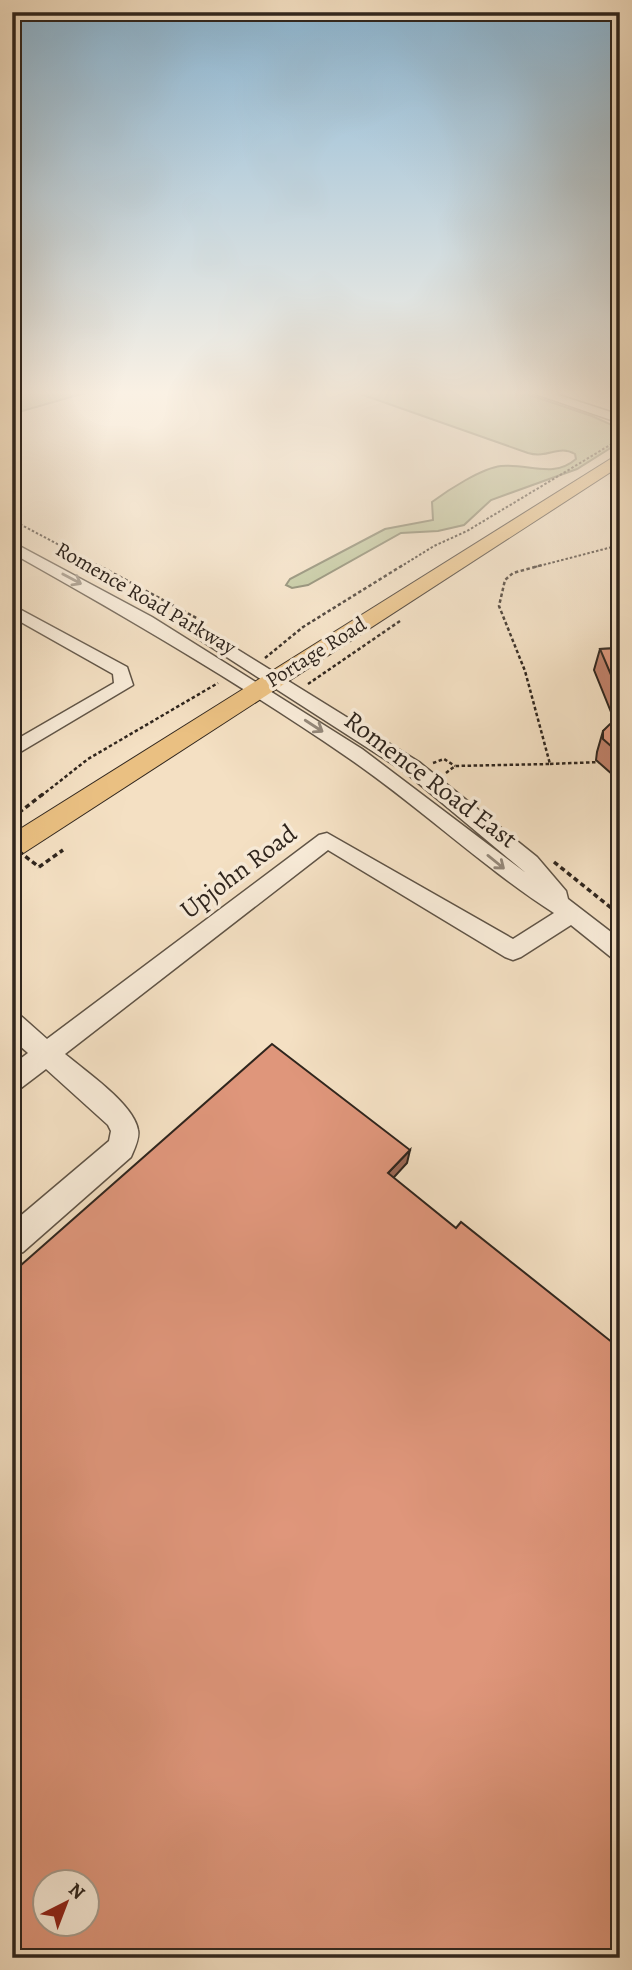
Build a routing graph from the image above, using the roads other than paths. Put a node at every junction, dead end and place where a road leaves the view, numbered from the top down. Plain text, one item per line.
1 (581, 482) edge
2 (12, 529) edge
3 (12, 547) edge
4 (12, 610) edge
5 (264, 676) junction
6 (12, 751) edge
7 (12, 846) edge
8 (572, 913) junction
9 (620, 953) edge
10 (12, 1023) edge
11 (47, 1054) junction
12 (12, 1080) edge
13 (12, 1242) edge

1 - 5 main road, Portage Road
2 - 5 street, Romence Road Parkway
3 -> 5 street, Romence Road Parkway
4 - 6 street
5 - 7 main road, Portage Road
5 - 8 street, Romence Road East
8 - 9 street, Romence Road East
8 - 11 street, Upjohn Road
10 - 11 street
11 - 12 street, Upjohn Road
11 - 13 street

